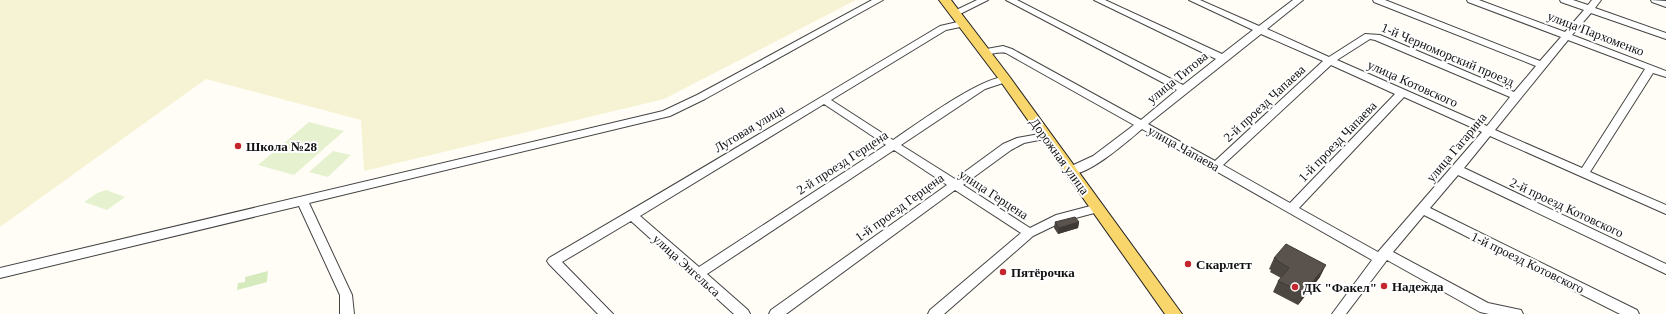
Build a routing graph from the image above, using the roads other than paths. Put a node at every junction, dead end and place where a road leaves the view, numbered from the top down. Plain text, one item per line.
1 (879, 0) edge
2 (945, 0) edge
3 (984, 0) edge
4 (1010, 0) edge
5 (1098, 0) edge
6 (1195, 0) edge
7 (1299, 0) edge
8 (1377, 0) edge
9 (1471, 0) edge
10 (1564, 0) edge
11 (1597, 0) edge
12 (1655, 0) edge
13 (1666, 4) edge
14 (1589, 9) junction
15 (959, 19) junction
16 (1261, 30) junction
17 (1568, 36) junction
18 (1666, 36) edge
19 (984, 52) junction
20 (1223, 58) junction
21 (1330, 60) junction
22 (1542, 65) junction
23 (1651, 68) junction
24 (1666, 74) edge
25 (1005, 79) junction
26 (1185, 90) junction
27 (1402, 93) junction
28 (1516, 96) junction
29 (823, 99) junction
30 (1143, 124) junction
31 (1489, 131) junction
32 (1045, 136) junction
33 (893, 145) junction
34 (1216, 166) junction
35 (1456, 169) junction
36 (1071, 171) junction
37 (1584, 173) junction
38 (954, 185) junction
39 (302, 200) junction
40 (1098, 208) junction
41 (1292, 208) junction
42 (1423, 210) junction
43 (1666, 210) edge
44 (632, 215) junction
45 (1029, 233) junction
46 (1383, 256) junction
47 (1666, 269) edge
48 (0, 273) edge
49 (698, 274) junction
50 (347, 314) edge
51 (606, 314) edge
52 (743, 314) edge
53 (776, 314) edge
54 (935, 314) edge
55 (1174, 314) edge
56 (1339, 314) edge
57 (1516, 314) edge
58 (1632, 314) edge

1 - 39 street
2 - 15 main road, Дорожная улица
3 - 15 street, Луговая улица
4 - 26 street
5 - 20 street
6 - 16 street, улица Котовского
7 - 16 street, улица Титова
8 - 22 street
9 - 17 street, улица Пархоменко
10 - 14 street
11 - 14 street, улица Гагарина
12 - 13 street
14 - 17 street, улица Гагарина
14 - 18 street
15 - 19 main road, Дорожная улица
15 - 29 street, Луговая улица
16 - 20 street, улица Титова
16 - 21 street, улица Котовского
17 - 22 street, улица Гагарина
17 - 23 street, улица Пархоменко
19 - 25 main road, Дорожная улица
19 - 30 street, улица Чапаева
20 - 26 street, улица Титова
21 - 27 street, улица Котовского
21 - 28 street, 1-й Черноморский проезд
21 - 34 street, 2-й проезд Чапаева
22 - 28 street, улица Гагарина
23 - 24 street, улица Пархоменко
23 - 37 street
25 - 32 main road, Дорожная улица
25 - 33 street, 2-й проезд Герцена
26 - 30 street, улица Титова
27 - 31 street, улица Котовского
27 - 41 street, 1-й проезд Чапаева
28 - 31 street, улица Гагарина
29 - 33 street, улица Герцена
29 - 44 street, Луговая улица
30 - 34 street, улица Чапаева
30 - 36 street, улица Титова
31 - 35 street, улица Гагарина
31 - 37 street, улица Котовского
32 - 36 main road, Дорожная улица
32 - 38 street, 1-й проезд Герцена
33 - 38 street, улица Герцена
33 - 49 street, 2-й проезд Герцена
34 - 41 street, улица Чапаева
35 - 42 street, улица Гагарина
35 - 47 street, 2-й проезд Котовского
36 - 40 main road, Дорожная улица
37 - 43 street, улица Котовского
38 - 45 street, улица Герцена
38 - 53 street, 1-й проезд Герцена
39 - 48 street
39 - 50 street
40 - 45 street
40 - 55 main road, Дорожная улица
41 - 46 street, улица Чапаева
42 - 46 street, улица Гагарина
42 - 58 street, 1-й проезд Котовского
44 - 49 street, улица Энгельса
44 - 51 street, Луговая улица
45 - 54 street
46 - 56 street, улица Гагарина
46 - 57 street, улица Чапаева
49 - 52 street, улица Энгельса

